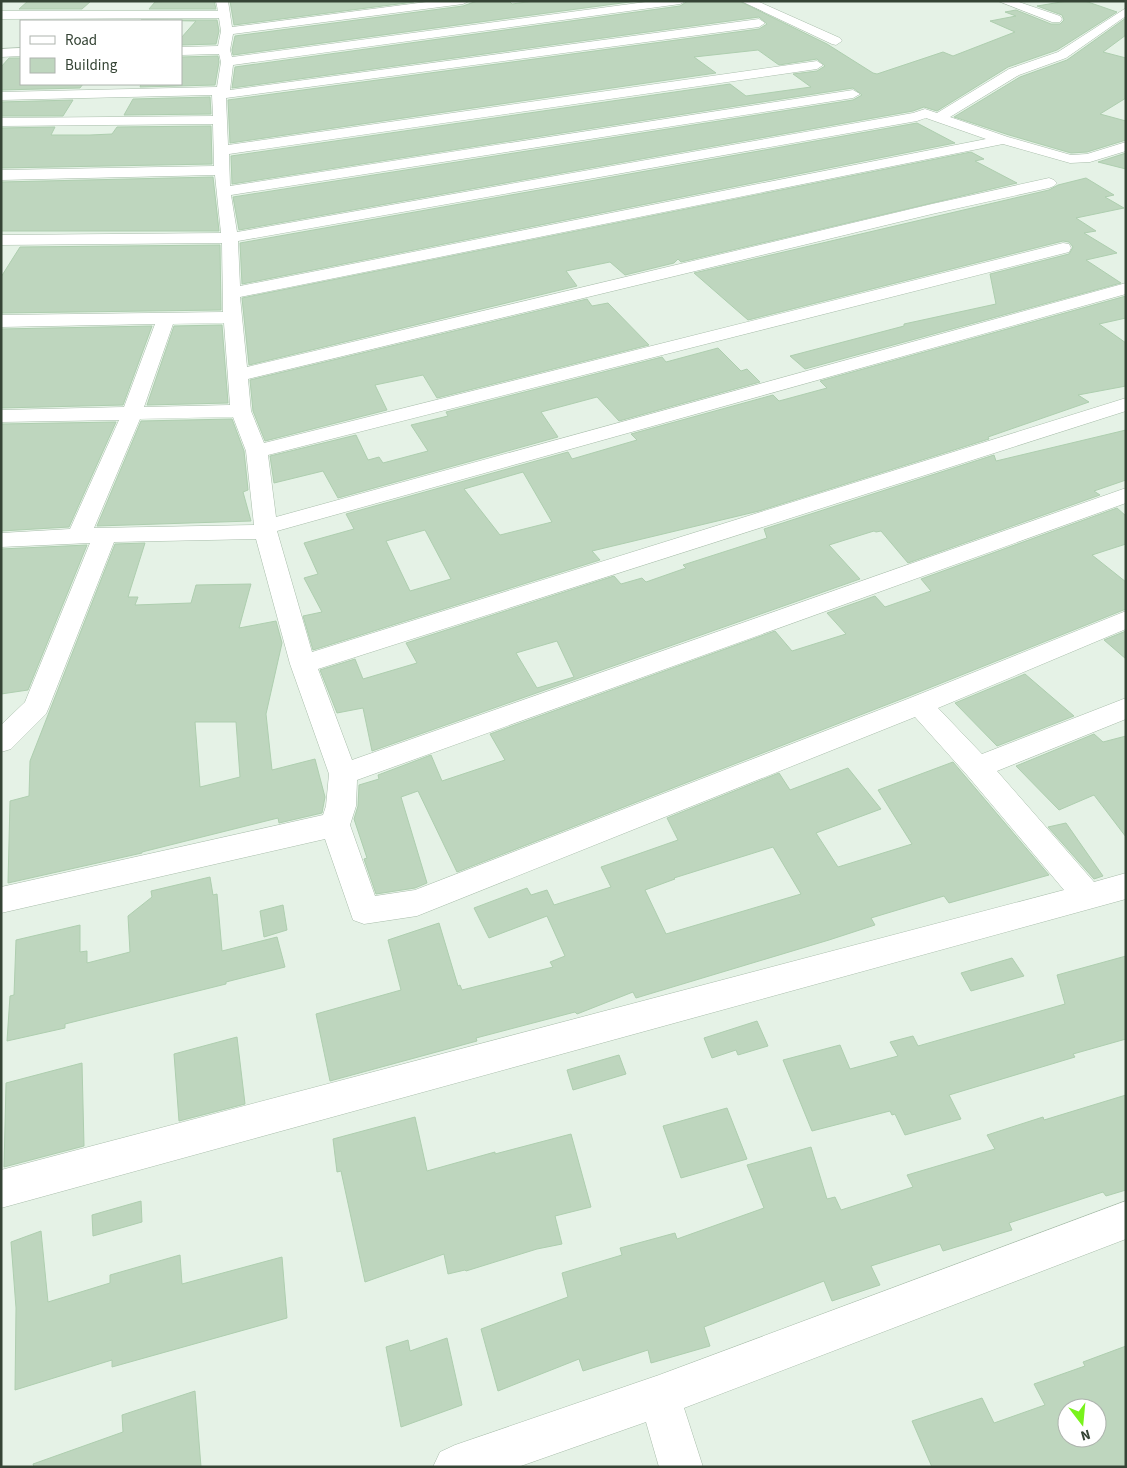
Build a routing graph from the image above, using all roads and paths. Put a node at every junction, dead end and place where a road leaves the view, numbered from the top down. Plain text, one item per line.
1 (19, 1) edge
2 (463, 1) edge
3 (680, 1) edge
4 (747, 1) edge
5 (1004, 1) edge
6 (223, 8) edge
7 (1126, 11) edge
8 (2, 16) edge
9 (1056, 19) dead end
10 (759, 23) dead end
11 (227, 32) junction
12 (836, 41) dead end
13 (182, 51) edge
14 (20, 52) edge
15 (1, 53) edge
16 (225, 56) junction
17 (817, 65) dead end
18 (221, 93) junction
19 (853, 94) dead end
20 (1, 96) edge
21 (940, 117) junction
22 (219, 120) junction
23 (1, 122) edge
24 (1003, 140) junction
25 (1126, 146) edge
26 (220, 151) junction
27 (221, 170) junction
28 (1, 175) edge
29 (1049, 184) dead end
30 (222, 192) junction
31 (230, 238) junction
32 (1, 240) edge
33 (1063, 248) dead end
34 (1126, 288) edge
35 (231, 293) junction
36 (233, 317) junction
37 (166, 318) junction
38 (1, 320) edge
39 (239, 375) junction
40 (1126, 404) edge
41 (241, 411) junction
42 (132, 414) junction
43 (1, 416) edge
44 (257, 451) junction
45 (1126, 496) edge
46 (266, 530) junction
47 (105, 535) junction
48 (79, 536) junction
49 (1, 540) edge
50 (1126, 620) edge
51 (303, 664) junction
52 (919, 705) junction
53 (36, 707) junction
54 (1126, 708) edge
55 (1, 715) edge
56 (1, 742) edge
57 (977, 767) junction
58 (343, 774) junction
59 (335, 825) junction
60 (1126, 886) edge
61 (1088, 896) junction
62 (1, 900) edge
63 (1, 1189) edge
64 (1126, 1220) edge
65 (659, 1396) junction
66 (455, 1467) edge
67 (681, 1467) edge

1 - 8 street
2 - 11 street
3 - 16 street
4 - 12 street
5 - 9 street
6 - 8 street
6 - 11 street
7 - 21 street
10 - 18 street
11 - 16 street
13 - 16 street
14 - 15 street
16 - 18 street
17 - 26 street
18 - 20 street
18 - 22 street
19 - 30 street
21 - 24 street
21 - 31 street
22 - 23 street
22 - 26 street
24 - 25 street
24 - 35 street
26 - 27 street
27 - 28 street
27 - 30 street
29 - 39 street
30 - 31 street
31 - 32 street
31 - 35 street
33 - 44 street
34 - 46 street
35 - 36 street
36 - 37 street
36 - 39 street
37 - 38 street
37 - 42 street
39 - 41 street
40 - 51 street
41 - 42 street
41 - 44 street
42 - 43 street
42 - 48 street
44 - 46 street
45 - 58 street
46 - 47 street
46 - 51 street
47 - 48 street
47 - 53 street
48 - 49 street
50 - 52 street
51 - 58 street
52 - 57 street
52 - 59 street
53 - 55 street
53 - 56 street
54 - 57 street
57 - 61 street
58 - 59 street
59 - 62 street
60 - 61 street
61 - 63 street
64 - 65 street
65 - 66 street
65 - 67 street

